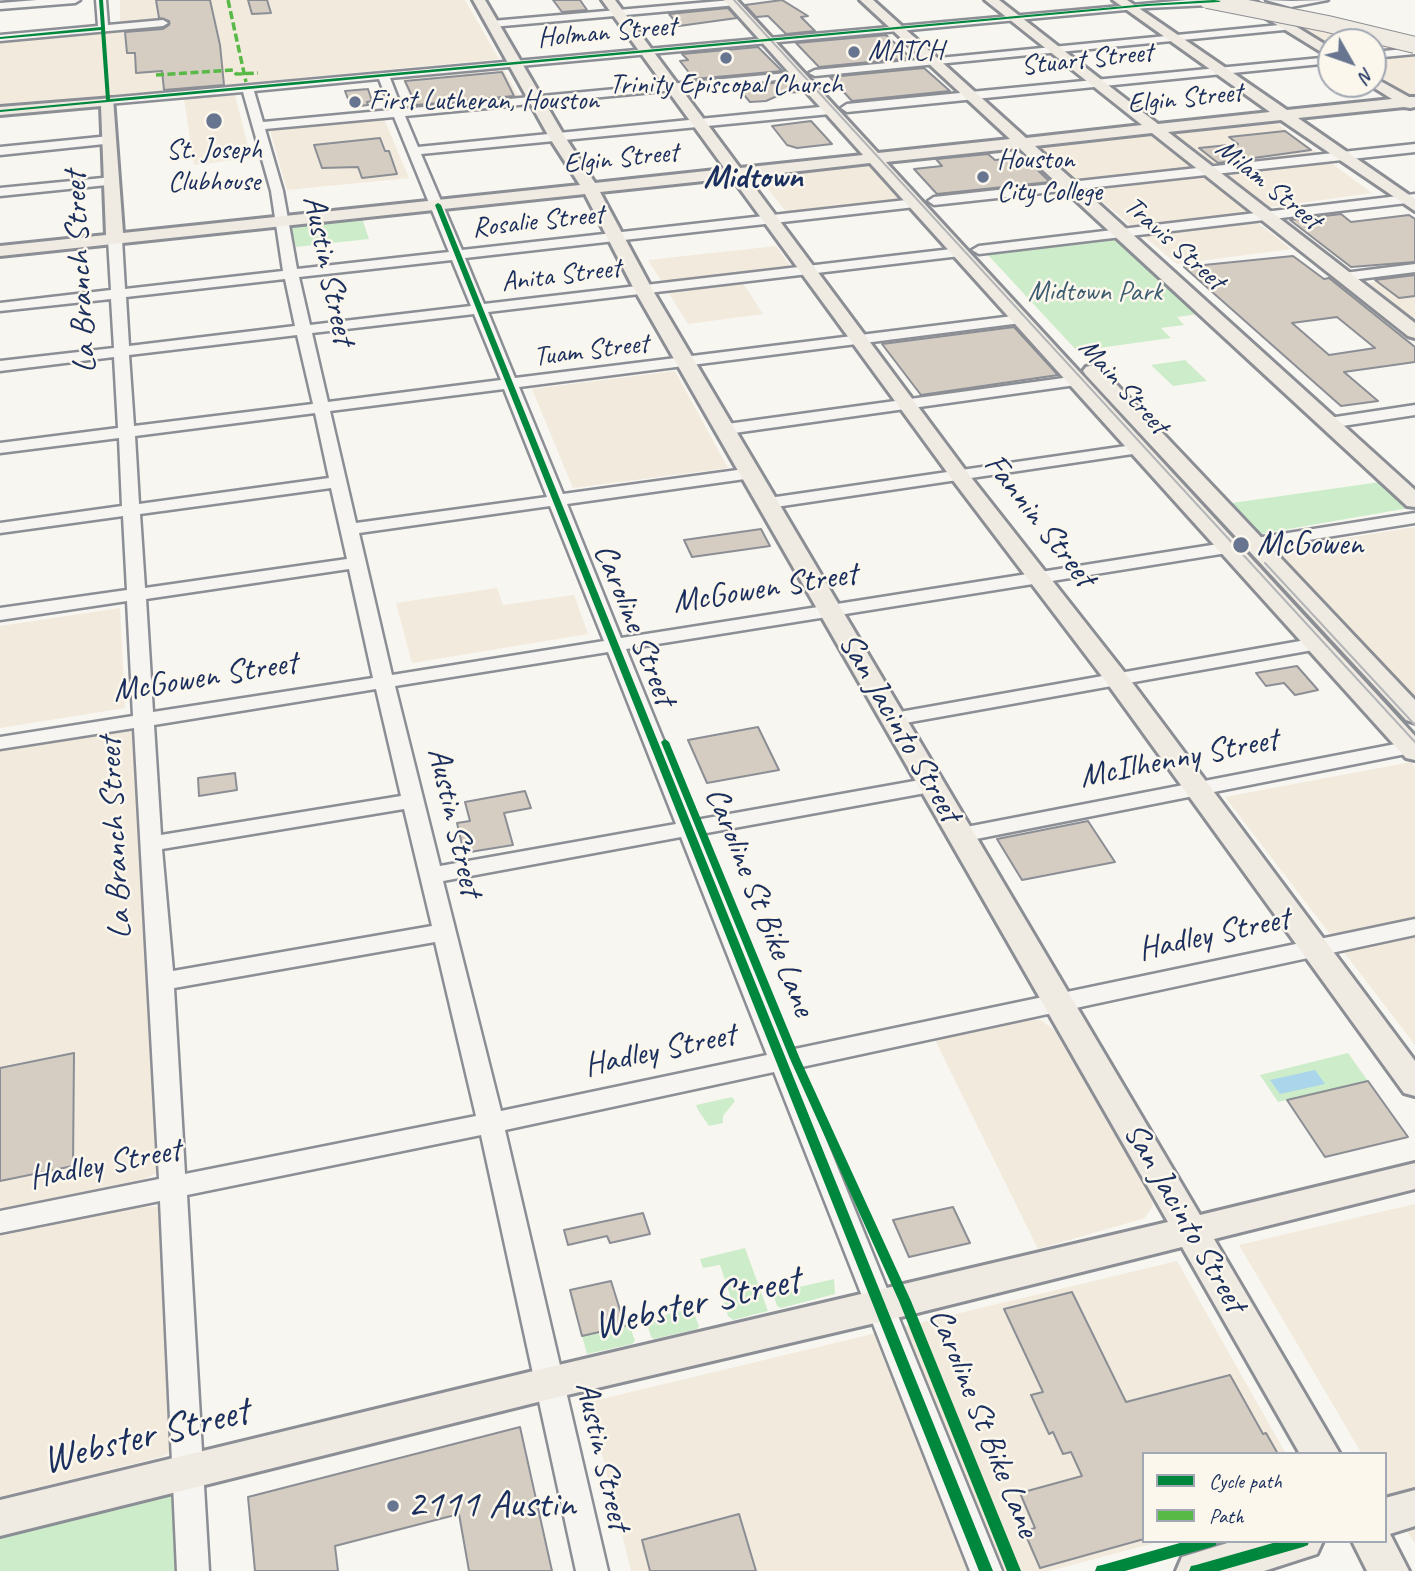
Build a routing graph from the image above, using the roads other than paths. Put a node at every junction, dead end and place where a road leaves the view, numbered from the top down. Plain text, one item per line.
1 (75, 0) edge
2 (101, 0) edge
3 (479, 0) edge
4 (866, 0) edge
5 (991, 0) edge
6 (1207, 0) edge
7 (1271, 0) edge
8 (735, 1) edge
9 (1249, 1) edge
10 (1125, 4) edge
11 (1291, 4) joint
12 (0, 6) edge
13 (613, 7) edge
14 (1323, 8) edge
15 (1014, 18) junction
16 (163, 23) dead end
17 (492, 24) junction
18 (1290, 27) junction
19 (103, 28) junction
20 (898, 29) junction
21 (0, 38) edge
22 (783, 39) junction
23 (1174, 39) junction
24 (1415, 39) edge
25 (767, 41) junction
26 (1415, 45) edge
27 (1317, 47) edge
28 (1056, 50) junction
29 (1415, 51) edge
30 (646, 52) junction
31 (1387, 54) edge
32 (1317, 59) edge
33 (932, 62) junction
34 (516, 64) junction
35 (1220, 71) junction
36 (815, 73) junction
37 (798, 75) junction
38 (383, 76) junction
39 (1098, 83) junction
40 (672, 87) junction
41 (248, 89) junction
42 (1387, 89) edge
43 (970, 96) junction
44 (536, 100) junction
45 (108, 101) junction
46 (1412, 103) edge
47 (847, 108) junction
48 (830, 110) junction
49 (0, 111) edge
50 (399, 113) junction
51 (1285, 115) junction
52 (697, 124) junction
53 (257, 127) junction
54 (1156, 129) junction
55 (557, 137) junction
56 (110, 140) junction
57 (1023, 143) junction
58 (1415, 148) edge
59 (0, 151) edge
60 (415, 151) junction
61 (1342, 156) junction
62 (884, 158) junction
63 (1208, 171) junction
64 (736, 173) junction
65 (113, 181) junction
66 (1070, 186) junction
67 (590, 188) junction
68 (0, 192) edge
69 (1412, 201) edge
70 (925, 202) junction
71 (438, 205) junction
72 (1266, 216) junction
73 (771, 219) junction
74 (283, 222) junction
75 (1120, 233) junction
76 (617, 237) junction
77 (115, 239) junction
78 (979, 250) junction
79 (0, 251) edge
80 (960, 252) junction
81 (457, 256) junction
82 (1415, 268) edge
83 (806, 270) junction
84 (291, 274) junction
85 (1344, 277) junction
86 (643, 289) junction
87 (118, 293) junction
88 (0, 307) edge
89 (478, 309) junction
90 (1021, 319) junction
91 (304, 329) junction
92 (1415, 332) edge
93 (860, 339) junction
94 (120, 351) junction
95 (687, 361) junction
96 (0, 366) edge
97 (1078, 381) junction
98 (510, 384) junction
99 (908, 405) junction
100 (322, 408) junction
101 (1415, 410) edge
102 (1329, 423) junction
103 (727, 429) junction
104 (127, 432) junction
105 (0, 448) edge
106 (1140, 449) junction
107 (752, 473) junction
108 (959, 475) junction
109 (339, 482) junction
110 (556, 500) junction
111 (1415, 501) edge
112 (769, 503) junction
113 (131, 510) junction
114 (1415, 518) edge
115 (0, 528) edge
116 (351, 529) junction
117 (1254, 544) junction
118 (1230, 547) junction
119 (357, 563) junction
120 (1039, 578) junction
121 (138, 594) junction
122 (831, 611) junction
123 (0, 614) edge
124 (614, 645) junction
125 (1317, 645) junction
126 (1116, 678) junction
127 (384, 682) junction
128 (1415, 715) edge
129 (894, 719) junction
130 (145, 720) junction
131 (0, 743) edge
132 (1413, 750) edge
133 (931, 785) junction
134 (1197, 789) junction
135 (414, 802) junction
136 (687, 828) junction
137 (961, 835) junction
138 (151, 844) junction
139 (432, 875) junction
140 (1415, 927) edge
141 (444, 932) junction
142 (1315, 949) junction
143 (162, 982) junction
144 (1060, 1004) junction
145 (782, 1061) junction
146 (1415, 1084) edge
147 (491, 1123) junction
148 (1415, 1176) edge
149 (173, 1187) junction
150 (0, 1222) edge
151 (1191, 1230) junction
152 (880, 1305) junction
153 (550, 1383) junction
154 (1320, 1452) edge
155 (187, 1472) junction
156 (1415, 1508) edge
157 (1387, 1516) edge
158 (0, 1518) edge
159 (1296, 1543) edge
160 (1373, 1543) edge
161 (193, 1571) edge
162 (592, 1571) edge
163 (986, 1571) edge
164 (1196, 1571) edge
165 (1389, 1571) edge

1 - 12 street
2 - 19 street
3 - 17 main road, San Jacinto Street
4 - 20 main road, Travis Street
5 - 15 main road, Milam Street
6 - 26 highway, bridge
7 - 11 street
8 - 13 street
8 - 22 main road, Main Street
8 - 25 main road, Main Street
9 - 10 street, Holman Street
9 - 14 main road
9 - 18 main road
10 - 15 street, Holman Street
10 - 23 main road
11 - 14 main road
13 - 17 street
13 - 30 main road, Fannin Street
14 - 24 main road
15 - 20 street, Holman Street
15 - 28 main road, Milam Street
16 - 19 street
17 - 34 main road, San Jacinto Street
18 - 23 street
18 - 27 main road
19 - 21 street
20 - 22 street, Holman Street
20 - 33 main road, Travis Street
22 - 25 street, Holman Street
22 - 36 main road, Main Street
23 - 28 street
23 - 35 main road
25 - 30 street, Holman Street
25 - 37 main road, Main Street
28 - 33 street
28 - 39 main road, Milam Street
29 - 31 street
30 - 34 street, Holman Street
30 - 40 main road, Fannin Street
32 - 35 street, Stuart Street
33 - 36 street
33 - 43 main road, Travis Street
34 - 38 street, Holman Street
34 - 44 main road, San Jacinto Street
35 - 39 street, Stuart Street
35 - 51 main road
36 - 47 main road, Main Street
37 - 40 street
37 - 48 main road, Main Street
38 - 41 street, Holman Street
38 - 50 street, Caroline Street
39 - 43 street, Stuart Street
39 - 54 main road, Milam Street
40 - 44 street
40 - 52 main road, Fannin Street
41 - 45 street, Holman Street
41 - 53 street, Austin Street
42 - 46 main road
43 - 47 street, Stuart Street
43 - 57 main road, Travis Street
44 - 50 street
44 - 55 main road, San Jacinto Street
45 - 49 main road, Holman Street
45 - 56 main road, La Branch Street
46 - 51 main road, Elgin Street
47 - 62 main road, Main Street
48 - 52 street
48 - 62 main road, Main Street
50 - 53 street
50 - 60 street, Caroline Street
51 - 54 main road, Elgin Street
51 - 61 main road
52 - 55 street
52 - 64 main road, Fannin Street
53 - 74 street, Austin Street
54 - 57 main road, Elgin Street
54 - 63 main road, Milam Street
55 - 60 street
55 - 67 main road, San Jacinto Street
56 - 59 street
56 - 65 main road, La Branch Street
57 - 62 main road, Elgin Street
57 - 66 main road, Travis Street
58 - 61 street, Rosalie Street
60 - 71 street, Caroline Street
61 - 63 street, Rosalie Street
61 - 69 main road
62 - 64 main road, Elgin Street
62 - 70 main road, Main Street
63 - 66 street, Rosalie Street
63 - 72 main road, Milam Street
64 - 67 main road, Elgin Street
64 - 73 main road, Fannin Street
65 - 68 street
65 - 77 main road, La Branch Street
66 - 70 street, Rosalie Street
66 - 75 main road, Travis Street
67 - 71 main road, Elgin Street
67 - 76 main road, San Jacinto Street
69 - 72 street
70 - 73 street, Rosalie Street
70 - 78 main road, Main Street
70 - 80 main road, Main Street
71 - 74 main road, Elgin Street
71 - 81 street, Caroline Street
72 - 75 street
72 - 85 main road, Milam Street
73 - 76 street, Rosalie Street
73 - 83 main road, Fannin Street
74 - 77 main road, Elgin Street
74 - 84 street, Austin Street
75 - 78 street
75 - 102 main road, Travis Street
76 - 81 street, Rosalie Street
76 - 86 main road, San Jacinto Street
77 - 79 main road, Elgin Street
77 - 87 street, La Branch Street
78 - 117 main road, Main Street
80 - 83 street, Anita Street
80 - 90 main road, Main Street
81 - 84 street, Rosalie Street
81 - 89 street, Caroline Street
82 - 85 street
83 - 86 street, Anita Street
83 - 93 main road, Fannin Street
84 - 87 street, Rosalie Street
84 - 91 street, Austin Street
85 - 92 main road, Milam Street
86 - 89 street, Anita Street
86 - 95 main road, San Jacinto Street
87 - 88 street, Rosalie Street
87 - 94 street, La Branch Street
89 - 91 street, Anita Street
89 - 98 street, Caroline Street
90 - 93 street, Tuam Street
90 - 97 main road, Main Street
91 - 94 street, Anita Street
91 - 100 street, Austin Street
93 - 95 street, Tuam Street
93 - 99 main road, Fannin Street
94 - 96 street, Anita Street
94 - 104 street, La Branch Street
95 - 98 street, Tuam Street
95 - 103 main road, San Jacinto Street
97 - 99 street
97 - 106 main road, Main Street
98 - 100 street, Tuam Street
98 - 110 street, Caroline Street
99 - 103 street
99 - 108 main road, Fannin Street
100 - 104 street, Tuam Street
100 - 109 street, Austin Street
101 - 102 street
102 - 111 main road, Travis Street
103 - 107 main road, San Jacinto Street
104 - 105 street, Tuam Street
104 - 113 street, La Branch Street
106 - 108 street
106 - 118 main road, Main Street
107 - 110 street
107 - 112 main road, San Jacinto Street
108 - 112 street
108 - 120 main road, Fannin Street
109 - 113 street
109 - 116 street, Austin Street
110 - 116 street
110 - 124 street, Caroline Street
112 - 122 main road, San Jacinto Street
113 - 115 street
113 - 121 street, La Branch Street
114 - 117 street, McGowen Street
116 - 119 street, Austin Street
117 - 118 street, McGowen Street
117 - 128 main road, Main Street
118 - 120 street, McGowen Street
118 - 125 main road, Main Street
119 - 121 street
119 - 127 street, Austin Street
120 - 122 street, McGowen Street
120 - 126 main road, Fannin Street
121 - 123 street
121 - 130 street, La Branch Street
122 - 124 street, McGowen Street
122 - 129 main road, San Jacinto Street
124 - 127 street, McGowen Street
124 - 136 street, Caroline Street
125 - 126 street
125 - 132 main road, Main Street
126 - 129 street
126 - 134 main road, Fannin Street
127 - 130 street, McGowen Street
127 - 135 street, Austin Street
129 - 133 main road, San Jacinto Street
130 - 131 street, McGowen Street
130 - 138 street, La Branch Street
132 - 134 street, McIlhenny Street
133 - 136 street
133 - 137 main road, San Jacinto Street
134 - 137 street, McIlhenny Street
134 - 142 main road, Fannin Street
135 - 138 street
135 - 139 street, Austin Street
136 - 139 street
136 - 145 street, Caroline Street
137 - 144 main road, San Jacinto Street
138 - 143 street, La Branch Street
139 - 141 street, Austin Street
140 - 142 street, Hadley Street
141 - 143 street
141 - 147 street, Austin Street
142 - 144 street, Hadley Street
142 - 146 main road, Fannin Street
143 - 149 street, La Branch Street
144 - 145 street, Hadley Street
144 - 151 main road, San Jacinto Street
145 - 147 street, Hadley Street
145 - 152 street, Caroline Street
147 - 149 street, Hadley Street
147 - 153 street, Austin Street
148 - 151 main road, Webster Street
149 - 150 street, Hadley Street
149 - 155 street, La Branch Street
151 - 152 main road, Webster Street
151 - 154 main road, San Jacinto Street
152 - 153 main road, Webster Street
152 - 163 street, Caroline Street
153 - 155 main road, Webster Street
153 - 162 street, Austin Street
155 - 158 main road, Webster Street
155 - 161 street, La Branch Street
156 - 157 main road
159 - 164 main road
160 - 165 main road

